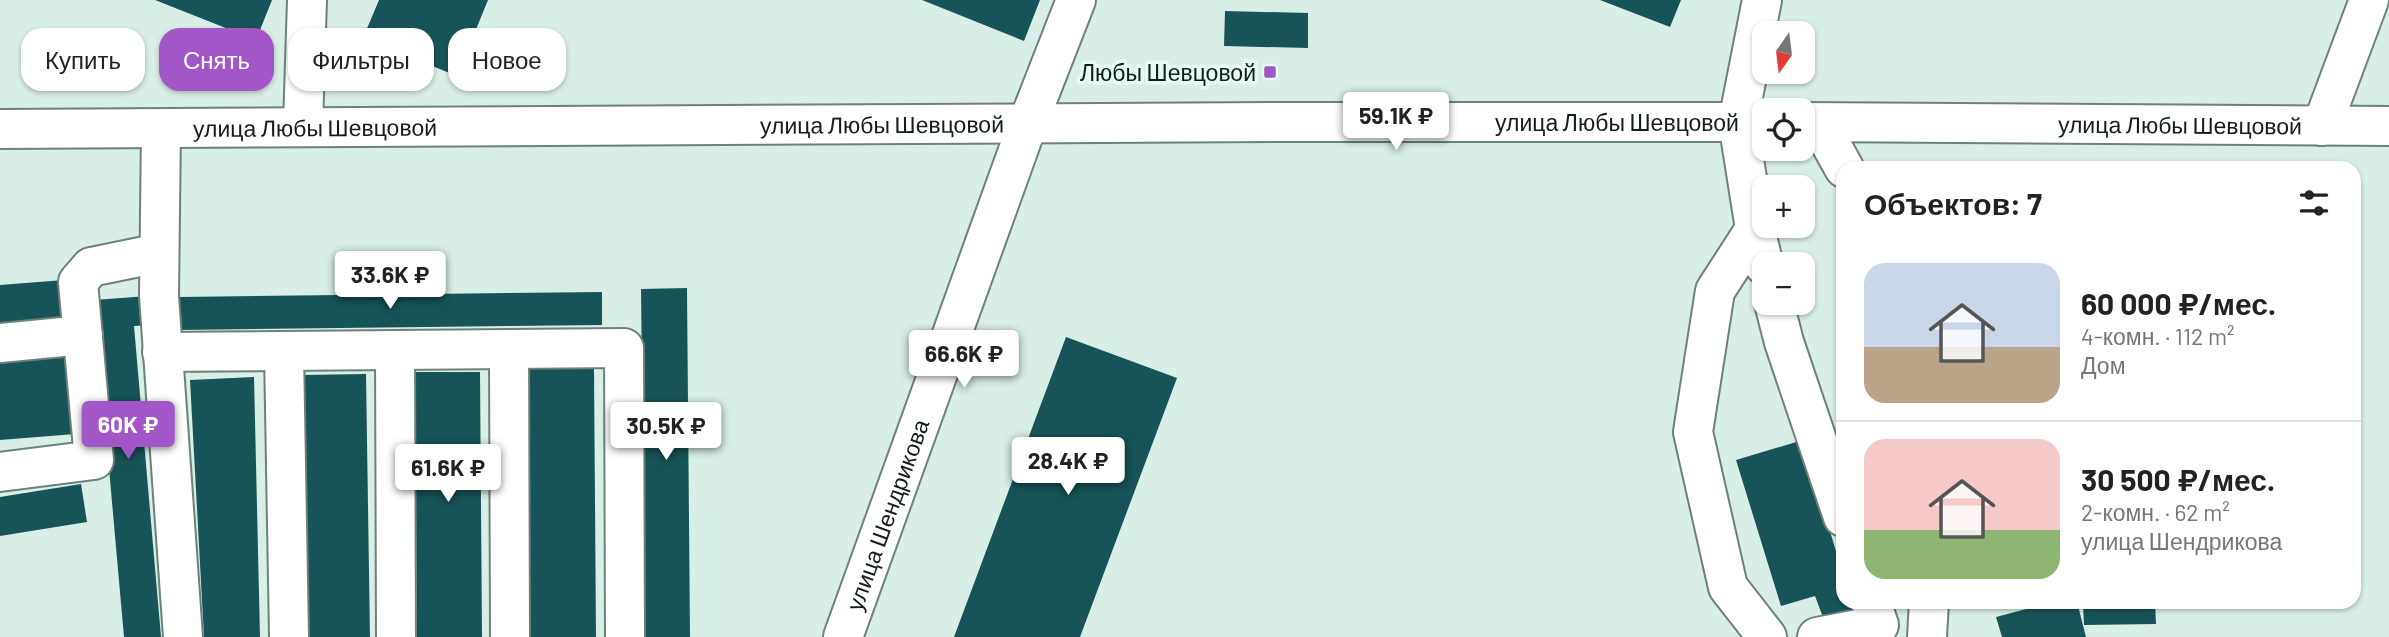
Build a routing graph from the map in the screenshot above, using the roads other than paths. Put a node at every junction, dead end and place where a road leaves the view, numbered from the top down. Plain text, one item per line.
1 (307, 0) edge
2 (1076, 0) edge
3 (1762, 0) edge
4 (2369, 0) edge
5 (1751, 122) edge
6 (1028, 123) junction
7 (1815, 123) edge
8 (303, 126) junction
9 (2322, 126) junction
10 (2389, 126) edge
11 (1815, 128) edge
12 (0, 129) edge
13 (161, 129) junction
14 (1839, 161) edge
15 (1759, 247) edge
16 (159, 253) junction
17 (1777, 315) edge
18 (83, 335) junction
19 (0, 343) edge
20 (509, 349) junction
21 (396, 350) junction
22 (284, 351) junction
23 (162, 352) junction
24 (0, 472) edge
25 (1836, 496) edge
26 (1873, 609) edge
27 (1929, 609) edge
28 (183, 637) edge
29 (289, 637) edge
30 (396, 637) edge
31 (510, 637) edge
32 (625, 637) edge
33 (844, 637) edge
34 (1767, 637) edge
35 (1817, 637) edge
36 (1927, 637) edge

1 - 8 street
2 - 6 street, улица Шендрикова
3 - 5 street
4 - 9 street
5 - 6 street, улица Любы Шевцовой
5 - 15 street
6 - 8 street, улица Любы Шевцовой
6 - 33 street, улица Шендрикова
7 - 9 street, улица Любы Шевцовой
8 - 13 street, улица Любы Шевцовой
9 - 10 street, улица Любы Шевцовой
11 - 14 street
12 - 13 street, улица Любы Шевцовой
13 - 16 street
15 - 34 street
16 - 18 street
16 - 23 street
17 - 25 street
18 - 19 street
18 - 24 street
20 - 21 street
20 - 31 street
20 - 32 street
21 - 22 street
21 - 30 street
22 - 23 street
22 - 29 street
23 - 28 street
26 - 35 street
27 - 36 street

